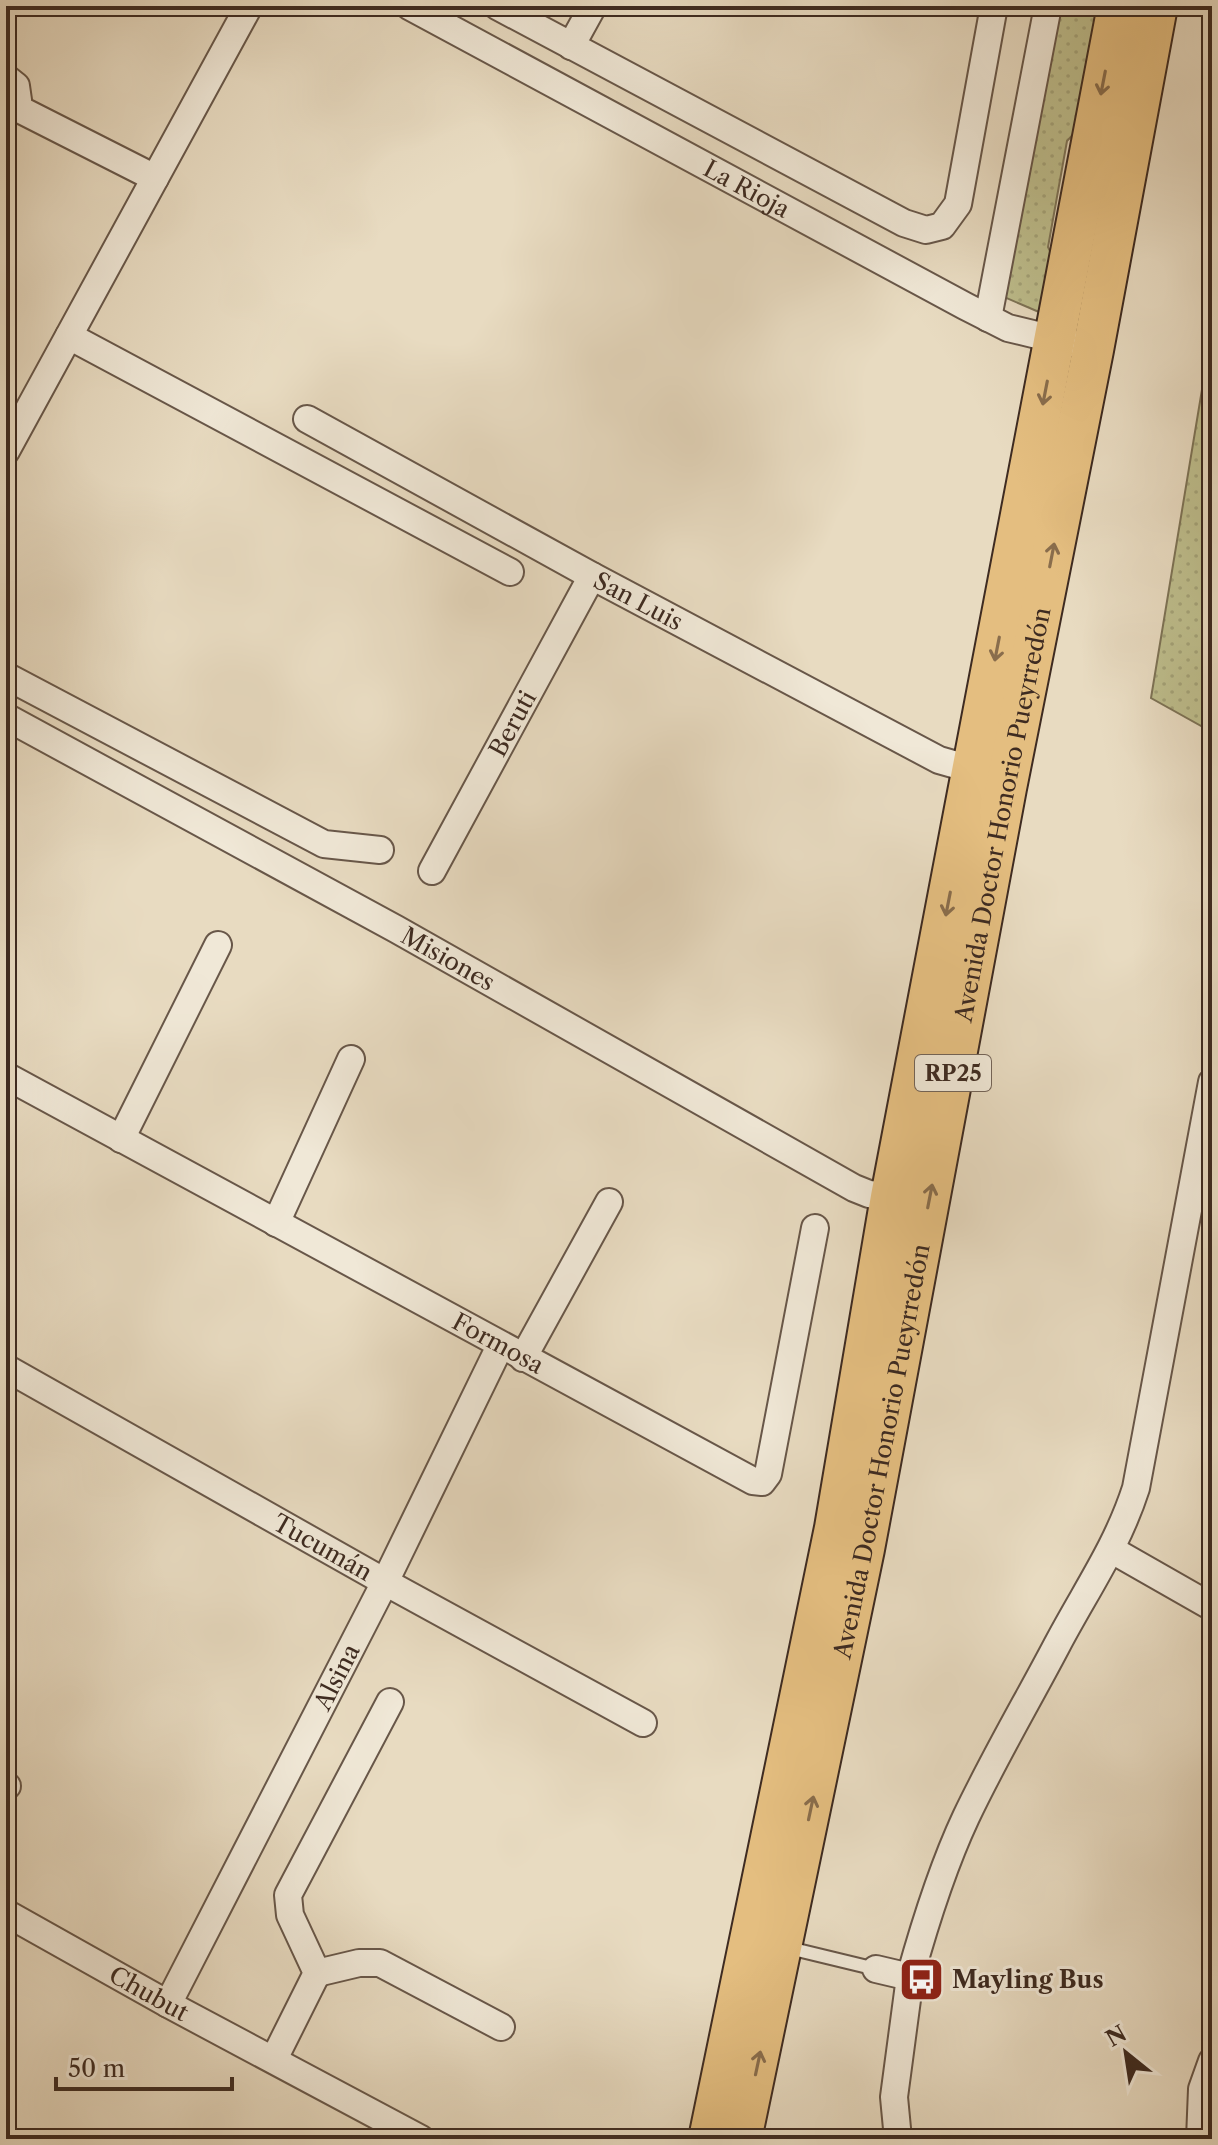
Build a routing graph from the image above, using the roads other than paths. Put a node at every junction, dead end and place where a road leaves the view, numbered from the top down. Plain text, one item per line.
1 (249, 6) edge
2 (409, 6) edge
3 (497, 6) edge
4 (593, 6) edge
5 (994, 6) edge
6 (1048, 6) edge
7 (1118, 6) edge
8 (1157, 6) edge
9 (571, 46) junction
10 (6, 78) edge
11 (11, 111) edge
12 (155, 178) junction
13 (988, 318) junction
14 (69, 336) junction
15 (1055, 339) junction
16 (1093, 350) junction
17 (15, 412) edge
18 (307, 419) dead end
19 (6, 451) edge
20 (510, 572) dead end
21 (592, 576) junction
22 (6, 676) edge
23 (6, 717) edge
24 (974, 770) junction
25 (380, 850) dead end
26 (432, 871) dead end
27 (218, 945) dead end
28 (351, 1059) dead end
29 (6, 1076) edge
30 (1212, 1082) edge
31 (121, 1139) junction
32 (891, 1197) junction
33 (609, 1202) dead end
34 (276, 1223) junction
35 (815, 1228) dead end
36 (512, 1352) junction
37 (6, 1368) edge
38 (1112, 1550) junction
39 (385, 1582) junction
40 (1212, 1607) edge
41 (390, 1702) dead end
42 (643, 1723) dead end
43 (6, 1913) edge
44 (767, 1943) junction
45 (876, 1969) joint
46 (317, 1973) junction
47 (910, 1977) junction
48 (168, 2004) junction
49 (501, 2027) dead end
50 (274, 2059) junction
51 (1212, 2061) edge
52 (421, 2139) edge
53 (709, 2139) edge
54 (741, 2139) edge
55 (898, 2139) edge
56 (1200, 2139) edge

1 - 12 street
2 - 13 street, La Rioja
3 - 9 street
4 - 9 street
5 - 9 street
6 - 13 street
7 -> 15 main road, Avenida Doctor Honorio Pueyrredón / RP25
8 - 16 main road, Avenida Doctor Honorio Pueyrredón / RP25
10 - 11 street
11 - 12 street
12 - 14 street
13 - 15 street, La Rioja
14 - 17 street
14 - 20 street
15 - 16 street, La Rioja
15 -> 24 main road, Avenida Doctor Honorio Pueyrredón / RP25
44 -> 16 main road, Avenida Doctor Honorio Pueyrredón / RP25
17 - 19 street
18 - 21 street, San Luis
21 - 24 street, San Luis
21 - 26 street, Beruti
22 - 25 street
23 - 32 street, Misiones
24 -> 32 main road, Avenida Doctor Honorio Pueyrredón / RP25
27 - 31 street
28 - 34 street
29 - 31 street, Formosa
30 - 38 street
31 - 34 street, Formosa
32 - 44 main road, Avenida Doctor Honorio Pueyrredón / RP25
33 - 36 street, Alsina
34 - 36 street, Formosa
35 - 36 street, Formosa
36 - 39 street, Alsina
37 - 39 street, Tucumán
38 - 40 street
38 - 47 street
39 - 42 street, Tucumán
39 - 48 street, Alsina
41 - 46 street
43 - 48 street, Chubut
44 - 45 lane
44 - 53 main road, Avenida Doctor Honorio Pueyrredón / RP25
54 -> 44 main road, Avenida Doctor Honorio Pueyrredón / RP25
45 - 47 street
46 - 49 street
46 - 50 street
47 - 55 street
48 - 50 street, Chubut
50 - 52 street, Chubut
51 - 56 street

